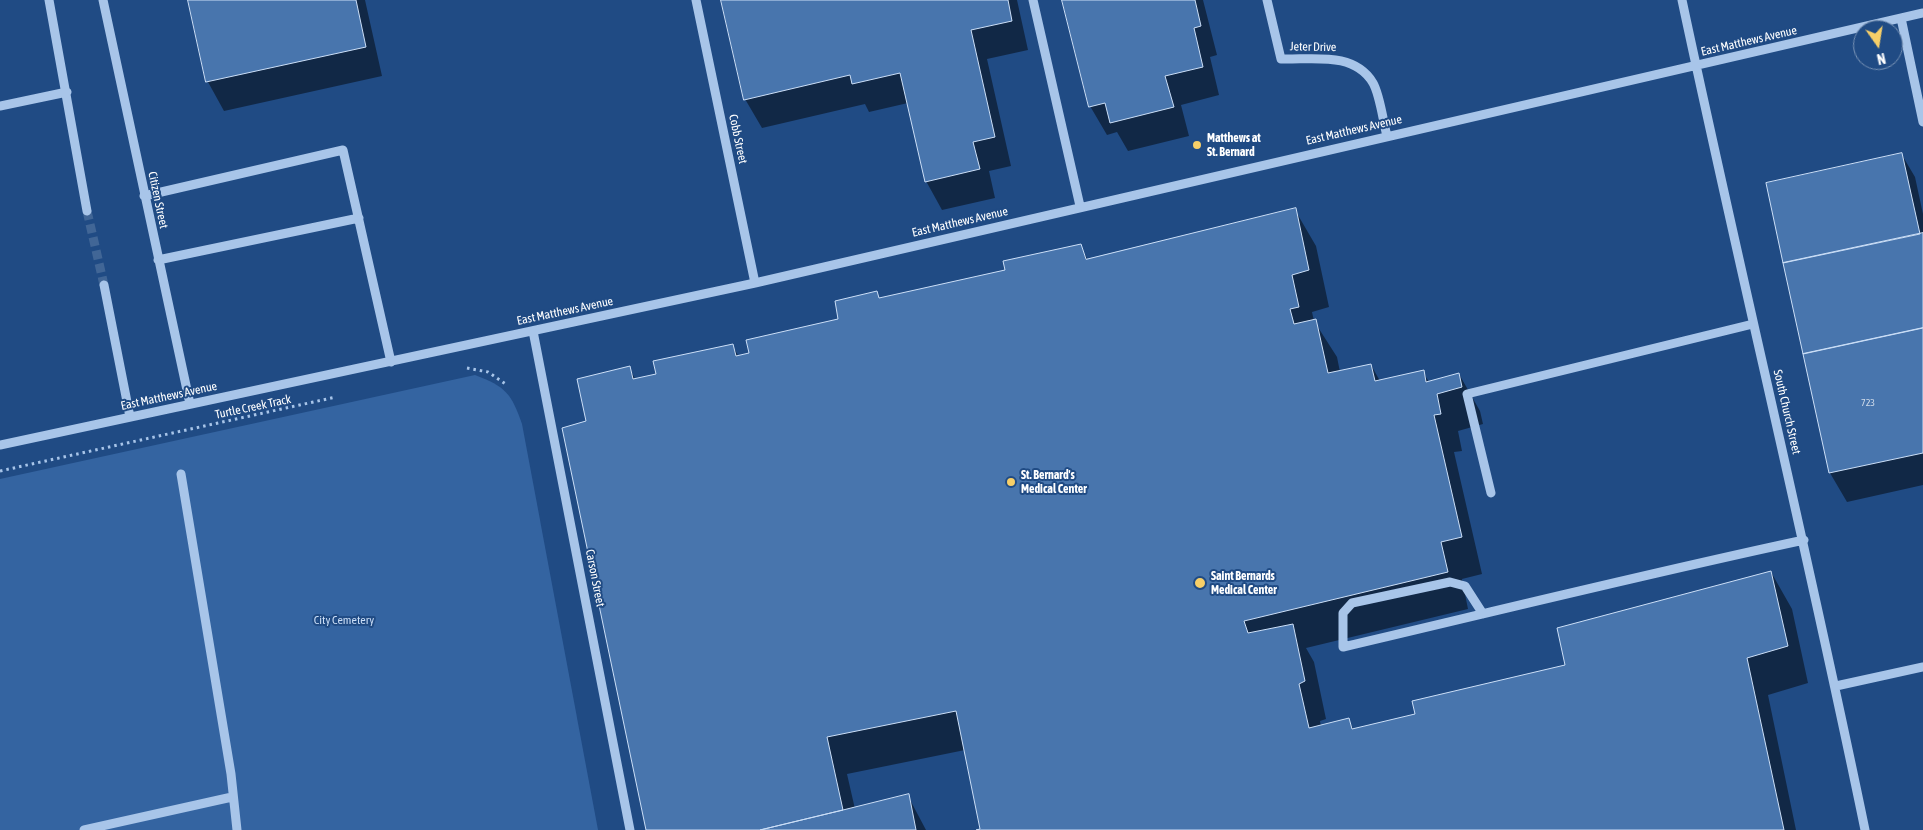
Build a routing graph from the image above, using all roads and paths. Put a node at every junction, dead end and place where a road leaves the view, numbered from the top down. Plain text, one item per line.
1 (49, 0) edge
2 (102, 0) edge
3 (696, 0) edge
4 (1033, 0) edge
5 (1267, 0) edge
6 (1682, 0) edge
7 (1923, 13) edge
8 (1901, 18) junction
9 (1696, 66) junction
10 (67, 92) junction
11 (0, 106) edge
12 (1923, 122) edge
13 (1386, 136) junction
14 (144, 196) junction
15 (1080, 206) junction
16 (87, 211) tunnel mouth
17 (359, 218) junction
18 (158, 260) junction
19 (755, 283) junction
20 (104, 285) tunnel mouth
21 (1753, 324) junction
22 (533, 331) junction
23 (390, 362) junction
24 (457, 370) dead end
25 (507, 385) dead end
26 (340, 396) dead end
27 (190, 404) junction
28 (130, 417) junction
29 (0, 445) edge
30 (0, 471) edge
31 (181, 474) dead end
32 (1491, 493) dead end
33 (1804, 540) junction
34 (1483, 614) junction
35 (1923, 667) edge
36 (1836, 686) junction
37 (232, 796) junction
38 (84, 830) edge
39 (237, 830) edge
40 (630, 830) edge
41 (1865, 830) edge

1 - 10 street
2 - 14 street, Citizen Street
3 - 19 street, Cobb Street
4 - 15 street
5 - 13 street, Jeter Drive
6 - 9 street, South Church Street
7 - 8 street, East Matthews Avenue
8 - 9 street, East Matthews Avenue
8 - 12 street
9 - 13 street, East Matthews Avenue
9 - 21 street, South Church Street
10 - 11 street
10 - 16 street
13 - 15 street, East Matthews Avenue
14 - 17 street
14 - 18 street, Citizen Street
15 - 19 street, East Matthews Avenue
17 - 18 street
17 - 23 street
18 - 27 street, Citizen Street
19 - 22 street, East Matthews Avenue
20 - 28 street
21 - 32 street
21 - 33 street, South Church Street
22 - 23 street, East Matthews Avenue
22 - 40 street, Carson Street
23 - 27 street, East Matthews Avenue
24 - 25 path
26 - 30 path, Turtle Creek Track
27 - 28 street, East Matthews Avenue
28 - 29 street, East Matthews Avenue
31 - 37 street
33 - 34 street
33 - 36 street, South Church Street
34 - 34 street
35 - 36 street
36 - 41 street, South Church Street
37 - 38 street
37 - 39 street

